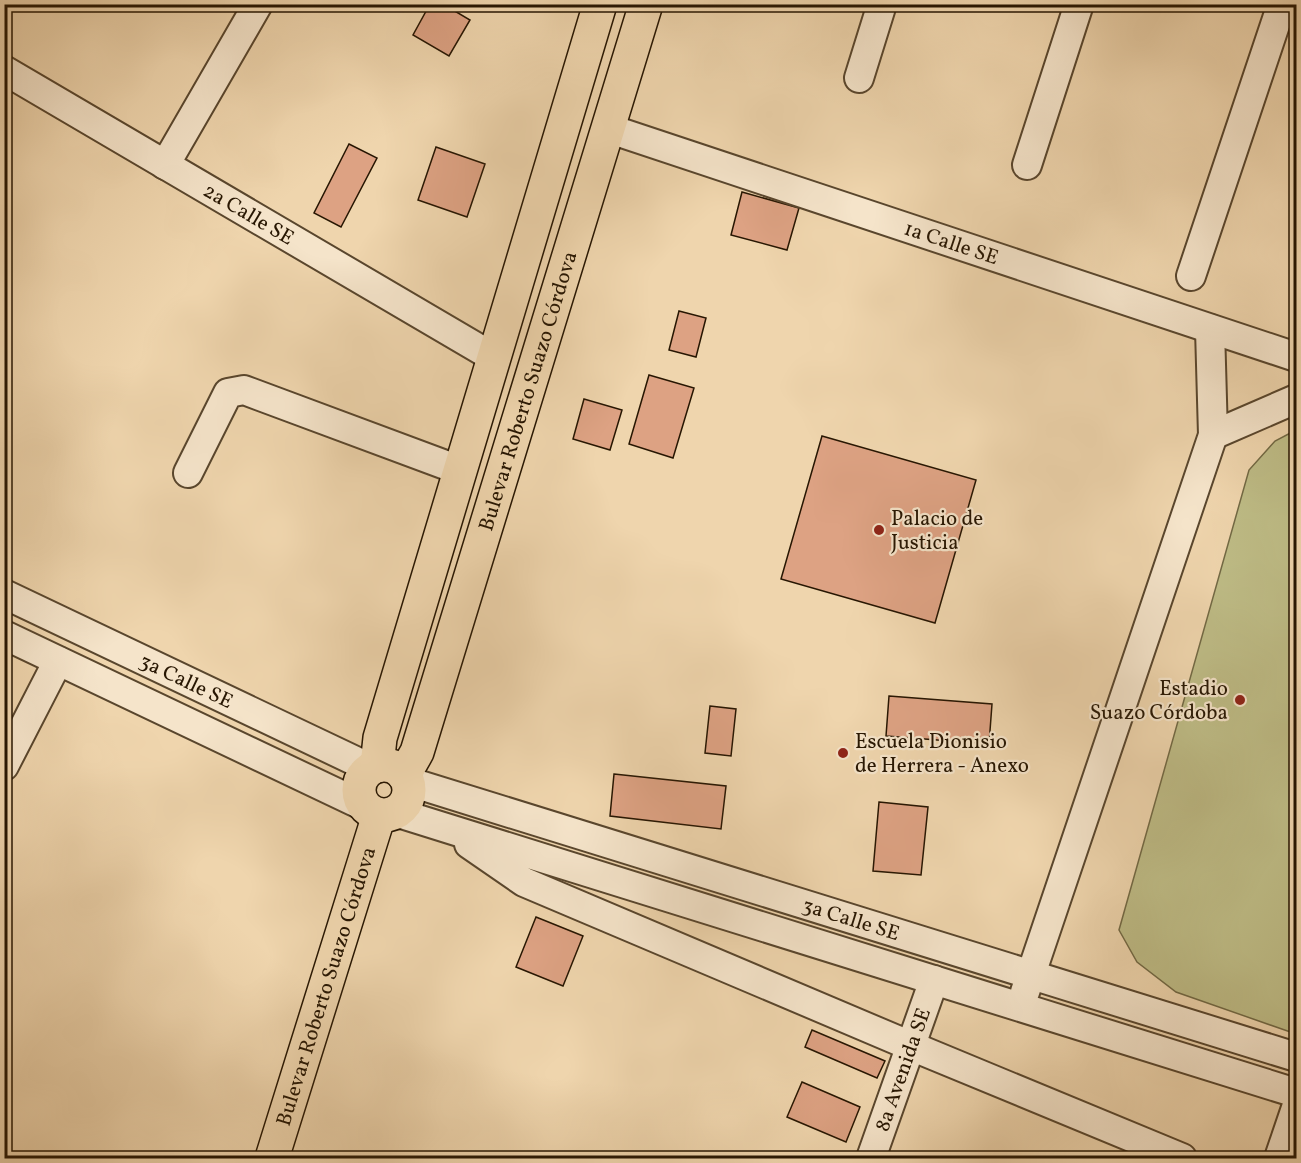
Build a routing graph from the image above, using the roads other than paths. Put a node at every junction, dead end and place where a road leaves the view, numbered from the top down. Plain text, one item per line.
1 (258, 4) edge
2 (600, 4) edge
3 (646, 4) edge
4 (882, 4) edge
5 (1079, 4) edge
6 (1282, 4) edge
7 (4, 70) edge
8 (859, 78) dead end
9 (607, 128) junction
10 (165, 165) junction
11 (1027, 165) dead end
12 (1191, 276) dead end
13 (1210, 329) junction
14 (493, 357) junction
15 (1296, 357) edge
16 (1296, 399) edge
17 (1213, 435) junction
18 (459, 470) junction
19 (188, 473) dead end
20 (4, 594) edge
21 (4, 635) edge
22 (58, 661) junction
23 (4, 766) edge
24 (390, 772) junction
25 (379, 811) junction
26 (447, 828) junction
27 (1031, 974) junction
28 (934, 980) junction
29 (1020, 1007) junction
30 (910, 1046) junction
31 (1296, 1057) edge
32 (1296, 1093) edge
33 (1296, 1108) edge
34 (272, 1158) edge
35 (871, 1158) edge
36 (1182, 1158) edge
37 (1279, 1158) edge

1 - 10 street
2 - 14 main road, Bulevar Roberto Suazo Córdova
3 - 9 main road, Bulevar Roberto Suazo Córdova
4 - 8 street
5 - 11 street
6 - 12 street
7 - 10 street, 2a Calle SE
9 - 13 street, 1a Calle SE
9 - 24 main road, Bulevar Roberto Suazo Córdova
10 - 14 street, 2a Calle SE
13 - 15 street, 1a Calle SE
13 - 17 street
14 - 18 main road, Bulevar Roberto Suazo Córdova
16 - 17 street
17 - 27 street
18 - 19 street
18 - 24 main road, Bulevar Roberto Suazo Córdova
20 - 24 street, 3a Calle SE
21 - 22 street, 3a Calle SE
22 - 23 street
22 - 25 street, 3a Calle SE
24 - 25 main road, Bulevar Roberto Suazo Córdova
24 - 25 main road, Bulevar Roberto Suazo Córdova
24 - 27 street, 3a Calle SE
25 - 26 street, 3a Calle SE
25 - 34 main road, Bulevar Roberto Suazo Córdova
26 - 28 street, 3a Calle SE
26 - 30 street, 3a Calle SE
27 - 29 street
27 - 31 street, 3a Calle SE
28 - 29 street, 3a Calle SE
28 - 30 street, 8a Avenida SE
29 - 32 street, 3a Calle SE
30 - 35 street, 8a Avenida SE
30 - 36 street, 3a Calle SE
33 - 37 street

